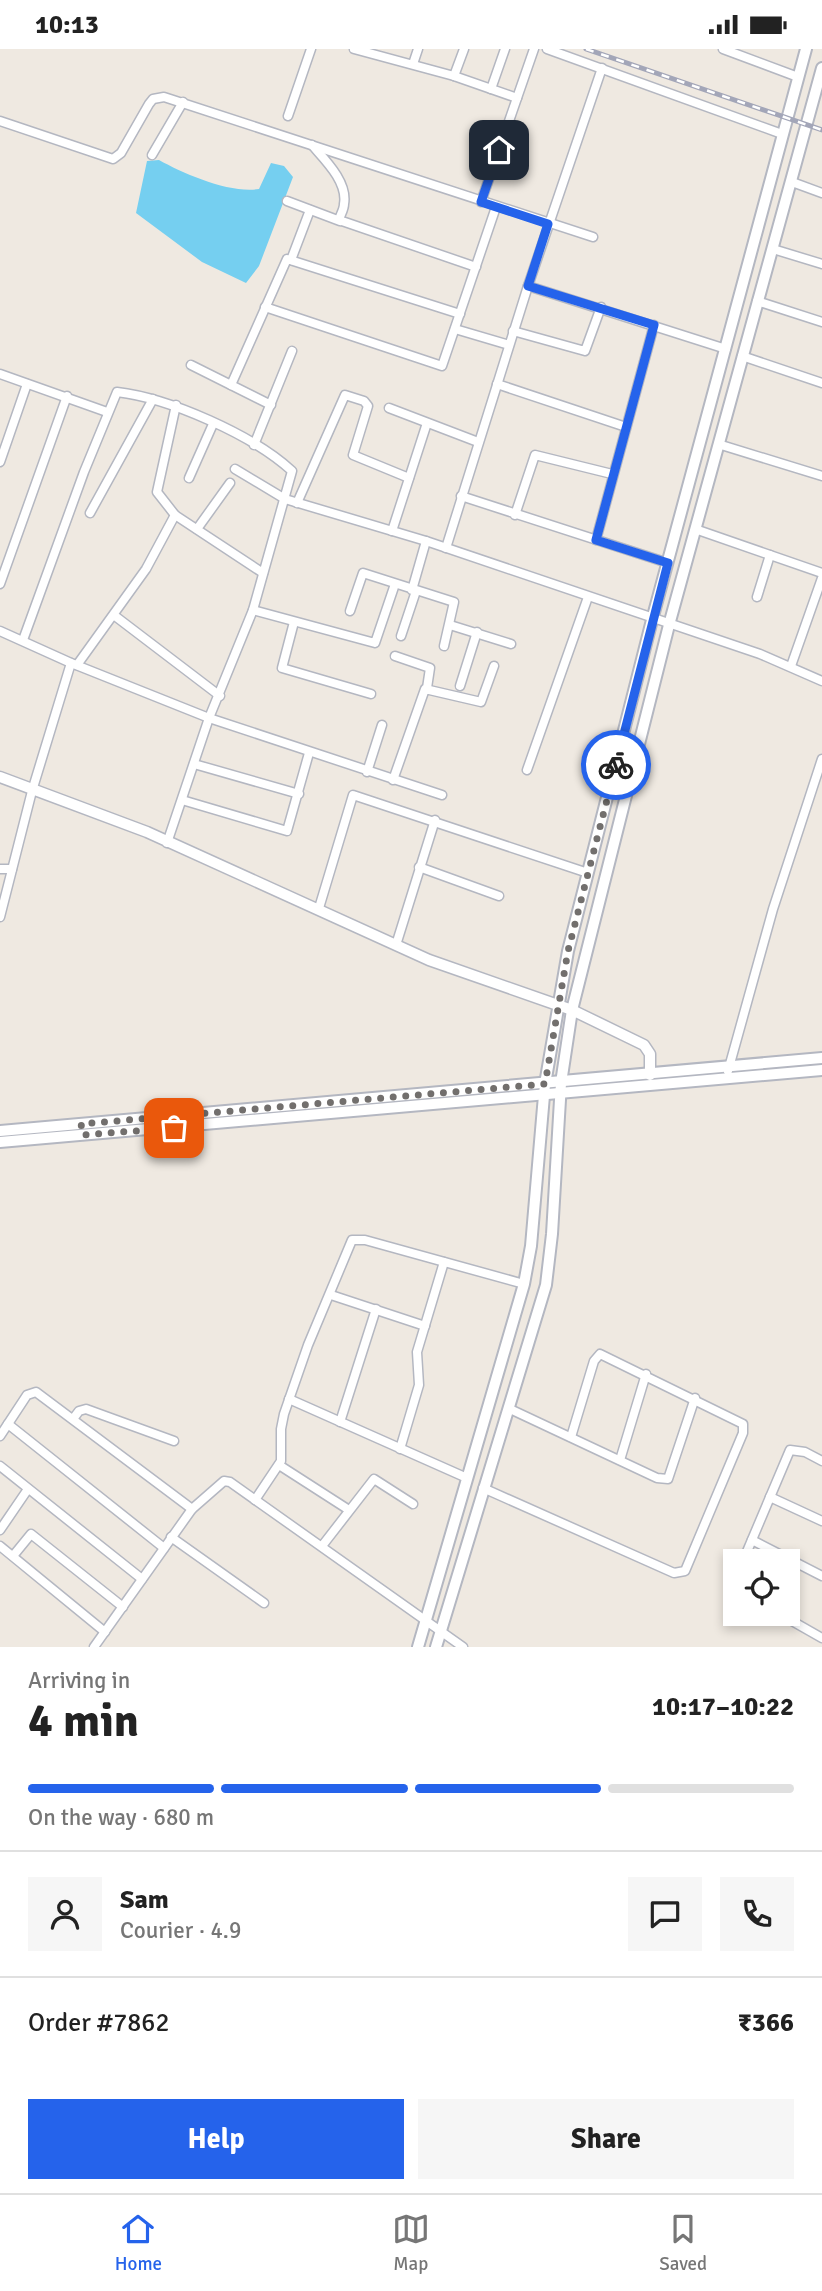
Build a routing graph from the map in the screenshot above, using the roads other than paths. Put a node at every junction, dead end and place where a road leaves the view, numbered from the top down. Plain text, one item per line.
1 (311, 49) edge
2 (354, 49) edge
3 (418, 49) edge
4 (464, 49) edge
5 (505, 49) edge
6 (534, 49) edge
7 (547, 49) edge
8 (723, 49) edge
9 (806, 49) edge
10 (735, 51) edge
11 (413, 64) junction
12 (602, 68) junction
13 (822, 68) edge
14 (454, 76) junction
15 (798, 77) junction
16 (491, 89) junction
17 (517, 99) junction
18 (183, 102) junction
19 (288, 116) dead end
20 (0, 121) edge
21 (782, 134) junction
22 (310, 143) junction
23 (152, 155) dead end
24 (792, 182) junction
25 (822, 193) edge
26 (287, 201) dead end
27 (481, 202) junction
28 (496, 207) junction
29 (310, 210) junction
30 (340, 221) junction
31 (548, 224) junction
32 (593, 237) dead end
33 (773, 249) junction
34 (291, 260) junction
35 (822, 264) edge
36 (477, 267) junction
37 (528, 286) junction
38 (757, 301) junction
39 (265, 307) junction
40 (601, 307) junction
41 (460, 314) junction
42 (822, 322) edge
43 (654, 325) junction
44 (455, 329) junction
45 (513, 331) junction
46 (509, 345) junction
47 (726, 349) junction
48 (292, 351) dead end
49 (742, 356) junction
50 (191, 365) dead end
51 (0, 374) edge
52 (822, 383) edge
53 (27, 384) junction
54 (497, 384) junction
55 (231, 385) junction
56 (67, 396) junction
57 (153, 400) junction
58 (176, 405) junction
59 (271, 405) junction
60 (389, 408) dead end
61 (107, 412) junction
62 (427, 423) junction
63 (213, 424) junction
64 (626, 427) junction
65 (478, 442) junction
66 (718, 444) junction
67 (254, 445) junction
68 (0, 462) edge
69 (235, 469) dead end
70 (612, 474) junction
71 (822, 476) edge
72 (189, 478) dead end
73 (409, 478) junction
74 (230, 483) dead end
75 (461, 496) junction
76 (285, 499) junction
77 (297, 503) junction
78 (90, 513) dead end
79 (176, 515) junction
80 (514, 515) junction
81 (197, 529) junction
82 (695, 529) junction
83 (392, 531) junction
84 (596, 540) junction
85 (426, 541) junction
86 (446, 548) junction
87 (770, 555) junction
88 (668, 563) junction
89 (262, 573) junction
90 (822, 575) edge
91 (0, 584) edge
92 (395, 584) junction
93 (414, 590) junction
94 (588, 597) junction
95 (757, 597) dead end
96 (253, 610) junction
97 (350, 611) dead end
98 (115, 616) junction
99 (652, 620) junction
100 (294, 622) junction
101 (450, 625) junction
102 (669, 625) junction
103 (0, 631) edge
104 (477, 632) junction
105 (401, 636) dead end
106 (23, 640) junction
107 (511, 644) dead end
108 (444, 646) dead end
109 (395, 656) dead end
110 (74, 664) junction
111 (494, 666) dead end
112 (791, 666) junction
113 (822, 681) edge
114 (460, 686) dead end
115 (427, 688) junction
116 (371, 694) dead end
117 (220, 696) junction
118 (209, 719) junction
119 (382, 725) dead end
120 (309, 753) junction
121 (822, 759) edge
122 (194, 764) junction
123 (527, 770) dead end
124 (367, 772) junction
125 (0, 777) edge
126 (393, 780) junction
127 (818, 784) edge
128 (32, 791) junction
129 (299, 794) junction
130 (442, 795) dead end
131 (182, 800) junction
132 (435, 820) junction
133 (167, 843) junction
134 (419, 867) junction
135 (0, 869) edge
136 (12, 869) junction
137 (588, 873) junction
138 (499, 896) dead end
139 (319, 908) junction
140 (0, 917) edge
141 (396, 945) junction
142 (556, 1004) junction
143 (572, 1010) junction
144 (822, 1058) edge
145 (822, 1070) edge
146 (728, 1073) junction
147 (650, 1075) junction
148 (561, 1087) junction
149 (544, 1089) junction
150 (82, 1130) junction
151 (0, 1131) edge
152 (0, 1142) edge
153 (444, 1262) junction
154 (524, 1285) junction
155 (331, 1295) junction
156 (376, 1309) junction
157 (425, 1326) junction
158 (646, 1374) junction
159 (695, 1398) junction
160 (289, 1399) junction
161 (510, 1409) junction
162 (73, 1419) junction
163 (340, 1422) junction
164 (9, 1424) junction
165 (0, 1436) edge
166 (571, 1437) junction
167 (174, 1441) dead end
168 (400, 1448) junction
169 (620, 1460) junction
170 (822, 1461) edge
171 (0, 1465) edge
172 (279, 1465) junction
173 (467, 1478) junction
174 (483, 1488) junction
175 (28, 1489) junction
176 (770, 1497) junction
177 (255, 1500) junction
178 (413, 1504) dead end
179 (192, 1509) junction
180 (349, 1510) junction
181 (822, 1521) edge
182 (0, 1530) edge
183 (171, 1537) junction
184 (752, 1540) junction
185 (0, 1546) edge
186 (322, 1546) junction
187 (164, 1548) junction
188 (748, 1549) edge
189 (13, 1556) junction
190 (822, 1576) edge
191 (142, 1579) junction
192 (264, 1603) dead end
193 (123, 1607) junction
194 (425, 1620) junction
195 (800, 1626) edge
196 (440, 1630) junction
197 (105, 1632) junction
198 (822, 1638) edge
199 (94, 1647) edge
200 (418, 1647) edge
201 (436, 1647) edge
202 (463, 1647) edge

1 - 19 street
2 - 11 street
3 - 11 street
4 - 14 street
5 - 16 street
6 - 17 street
7 - 12 street
8 - 10 street
9 - 15 main road
10 - 15 street
11 - 14 street
12 - 21 street
12 - 31 street
13 - 24 main road
14 - 16 street
15 - 21 main road
16 - 17 street
17 - 27 street
18 - 20 street
18 - 22 street
18 - 23 street
21 - 47 main road
22 - 27 street
22 - 30 street
24 - 25 street
24 - 33 main road
26 - 29 street
27 - 28 street
28 - 31 street
28 - 36 street
29 - 30 street
29 - 34 street
30 - 36 street
31 - 32 street
31 - 37 street
33 - 35 street
33 - 38 main road
34 - 39 street
34 - 41 street
36 - 41 street
37 - 40 street
37 - 45 street
38 - 42 street
38 - 49 main road
39 - 44 street
39 - 55 street
40 - 43 street
40 - 45 street
41 - 44 street
43 - 47 street
43 - 64 street
44 - 46 street
45 - 46 street
46 - 54 street
47 - 88 main road
48 - 59 street
49 - 52 street
49 - 66 main road
50 - 55 street
51 - 53 street
53 - 56 street
53 - 68 street
54 - 64 street
54 - 65 street
55 - 59 street
56 - 61 street
56 - 91 street
57 - 58 street
57 - 61 street
57 - 78 street
58 - 63 street
58 - 79 street
59 - 67 street
60 - 62 street
61 - 106 street
62 - 65 street
62 - 73 street
63 - 67 street
63 - 72 street
64 - 70 street
65 - 75 street
66 - 71 street
66 - 82 main road
67 - 76 street
69 - 76 street
70 - 80 street
70 - 84 street
73 - 77 street
73 - 83 street
74 - 81 street
75 - 80 street
75 - 86 street
76 - 77 street
76 - 89 street
77 - 83 street
79 - 81 street
79 - 98 street
80 - 84 street
81 - 89 street
82 - 87 street
82 - 102 main road
83 - 85 street
84 - 88 street
85 - 86 street
85 - 93 street
86 - 94 street
87 - 90 street
87 - 95 street
88 - 99 main road
89 - 96 street
90 - 112 street
92 - 93 street
92 - 97 street
92 - 100 street
93 - 101 street
93 - 105 street
94 - 99 street
94 - 123 street
96 - 100 street
96 - 117 street
98 - 110 street
98 - 117 street
99 - 102 street
99 - 137 main road
100 - 116 street
101 - 104 street
101 - 108 street
102 - 112 street
102 - 143 main road
103 - 106 street
104 - 107 street
104 - 114 street
106 - 110 street
109 - 115 street
110 - 118 street
110 - 128 street
111 - 115 street
112 - 113 street
115 - 126 street
117 - 118 street
118 - 120 street
118 - 122 street
119 - 124 street
120 - 124 street
120 - 129 street
121 - 127 street
122 - 129 street
122 - 131 street
124 - 126 street
125 - 128 street
126 - 130 street
127 - 146 street
128 - 133 street
128 - 136 street
129 - 131 street
131 - 133 street
132 - 134 street
132 - 137 street
132 - 139 street
133 - 139 street
134 - 138 street
134 - 141 street
135 - 136 street
136 - 140 street
137 - 142 main road
139 - 141 street
141 - 142 street
142 - 143 street
142 - 149 main road
143 - 147 street
143 - 148 main road
144 - 146 main road
145 - 146 main road
146 - 147 main road
146 - 148 main road
147 - 148 main road
148 - 149 main road
148 - 161 main road
149 - 150 main road
149 - 154 main road
150 - 151 main road
150 - 152 main road
153 - 154 street
153 - 155 street
153 - 157 street
154 - 173 main road
155 - 156 street
155 - 160 street
156 - 157 street
156 - 163 street
157 - 168 street
158 - 159 street
158 - 166 street
158 - 169 street
159 - 169 street
159 - 174 street
160 - 163 street
160 - 172 street
161 - 166 street
161 - 174 main road
162 - 164 street
162 - 167 street
162 - 179 street
163 - 168 street
164 - 165 street
164 - 187 street
166 - 169 street
168 - 173 street
170 - 176 street
171 - 175 street
172 - 177 street
172 - 180 street
173 - 194 main road
174 - 196 main road
175 - 182 street
175 - 191 street
176 - 181 street
176 - 184 street
177 - 179 street
177 - 186 street
178 - 180 street
179 - 183 street
180 - 186 street
183 - 187 street
183 - 192 street
184 - 188 street
184 - 190 street
185 - 189 street
186 - 194 street
187 - 191 street
189 - 193 street
189 - 197 street
191 - 193 street
193 - 197 street
194 - 196 street
194 - 200 main road
195 - 198 street
196 - 201 main road
196 - 202 street
197 - 199 street

